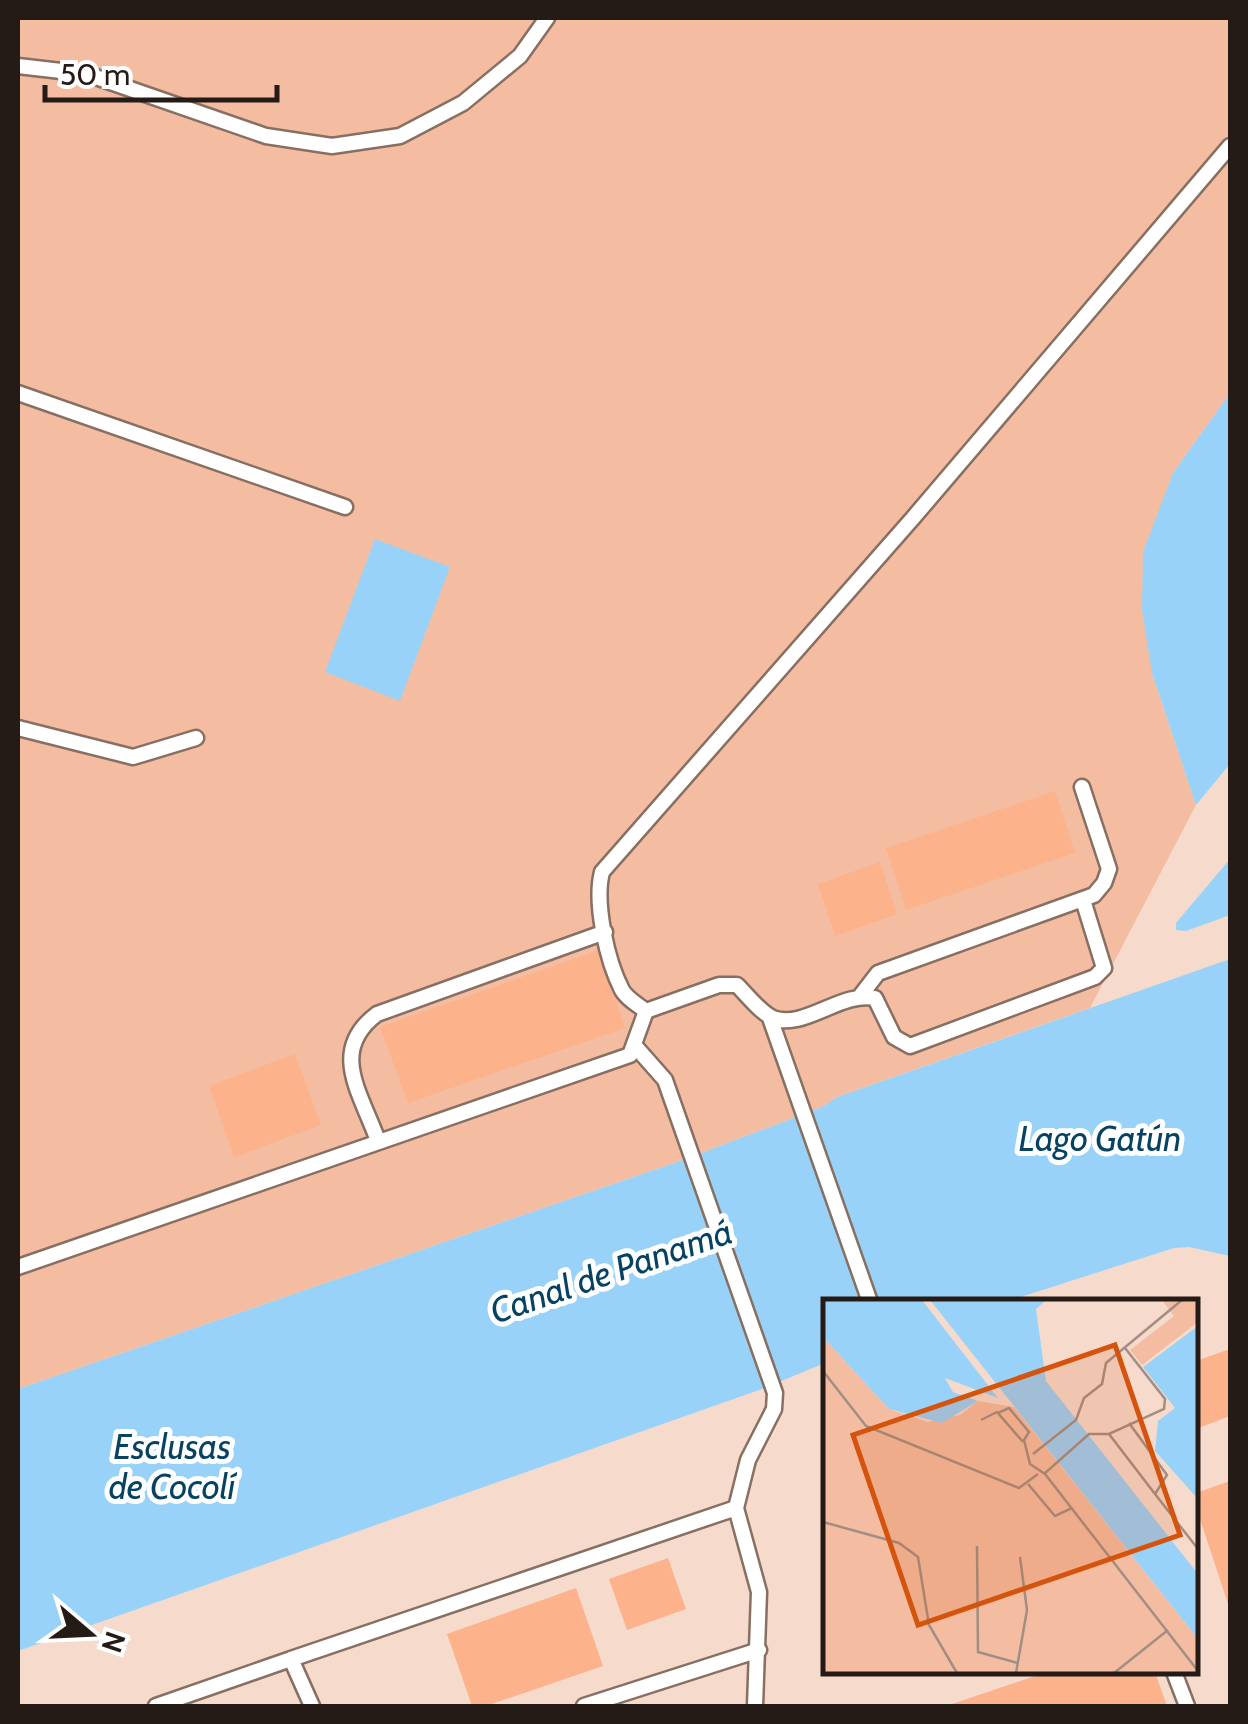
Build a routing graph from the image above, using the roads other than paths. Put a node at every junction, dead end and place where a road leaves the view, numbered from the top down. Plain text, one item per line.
1 (547, 18) edge
2 (18, 66) edge
3 (1230, 146) edge
4 (18, 393) edge
5 (344, 506) dead end
6 (18, 728) edge
7 (196, 738) dead end
8 (1082, 787) dead end
9 (1083, 900) junction
10 (604, 932) junction
11 (861, 995) junction
12 (646, 1011) junction
13 (770, 1018) junction
14 (636, 1046) junction
15 (378, 1142) junction
16 (18, 1267) edge
17 (869, 1299) edge
18 (736, 1508) junction
19 (759, 1650) junction
20 (291, 1659) junction
21 (1175, 1674) edge
22 (156, 1706) edge
23 (312, 1706) edge
24 (584, 1706) edge
25 (755, 1706) edge
26 (1187, 1706) edge

1 - 2 lane
3 - 10 lane
4 - 5 lane
6 - 7 lane
8 - 9 lane
9 - 11 lane
9 - 11 lane
10 - 12 lane
10 - 15 lane
11 - 13 lane
12 - 13 lane
12 - 14 lane
13 - 17 lane
14 - 15 lane
14 - 18 lane
15 - 16 lane
18 - 19 lane
18 - 20 lane
19 - 24 lane
19 - 25 lane
20 - 22 lane
20 - 23 lane
21 - 26 lane

